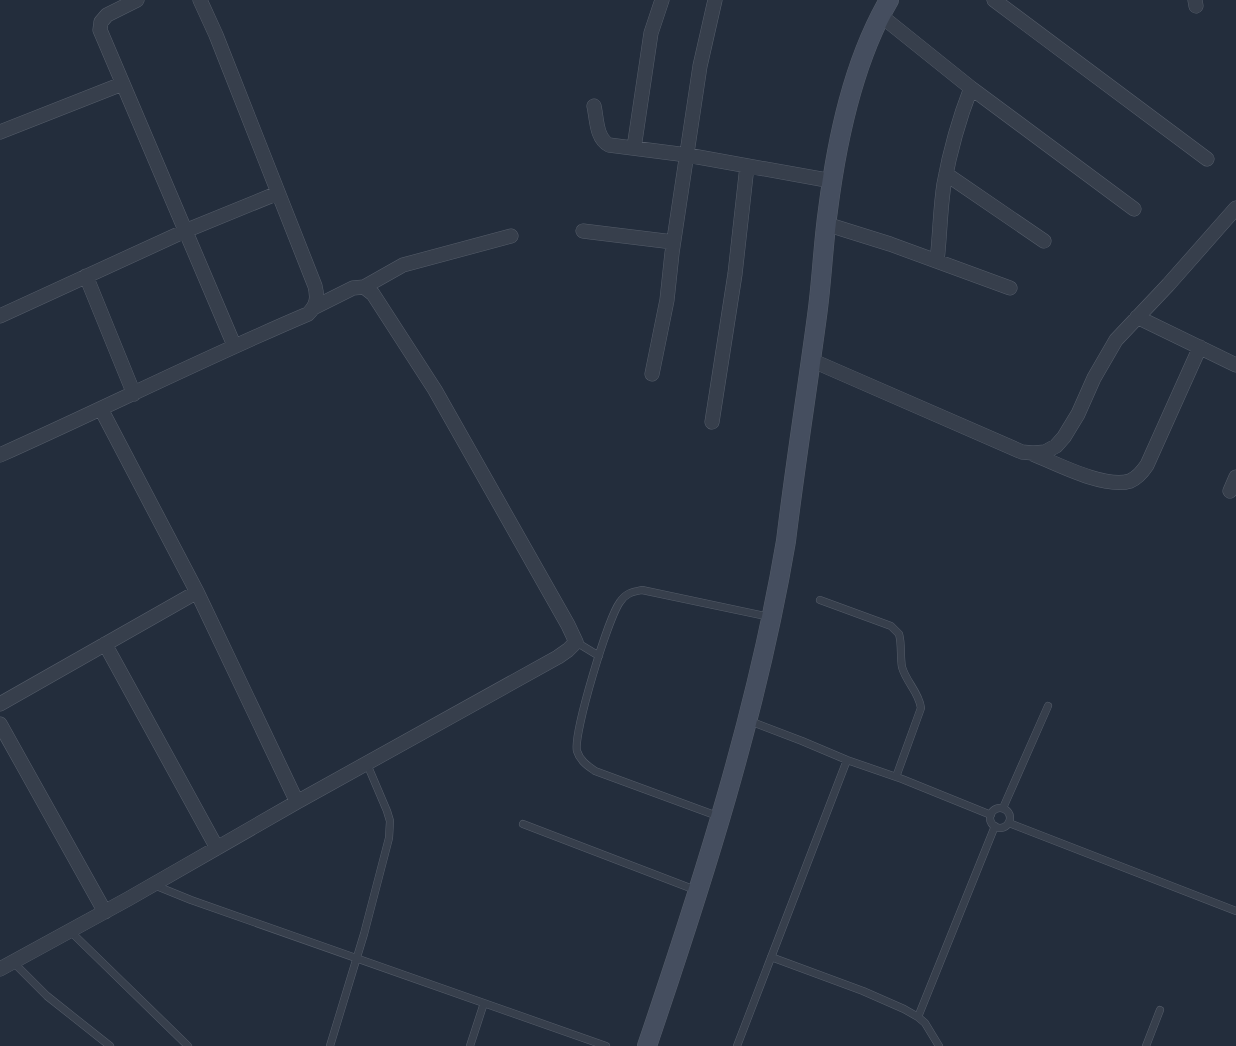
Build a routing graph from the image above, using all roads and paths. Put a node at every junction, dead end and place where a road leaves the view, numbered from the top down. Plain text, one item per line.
1 (137, 0) edge
2 (200, 0) edge
3 (662, 0) edge
4 (715, 0) edge
5 (994, 0) edge
6 (884, 8) edge
7 (122, 84) junction
8 (971, 88) junction
9 (594, 106) dead end
10 (0, 132) edge
11 (634, 148) junction
12 (687, 155) junction
13 (1207, 159) dead end
14 (747, 166) junction
15 (946, 174) junction
16 (832, 181) junction
17 (278, 193) junction
18 (1236, 208) edge
19 (1134, 210) dead end
20 (826, 224) junction
21 (185, 231) junction
22 (583, 231) dead end
23 (511, 236) dead end
24 (1044, 241) dead end
25 (673, 242) junction
26 (937, 261) junction
27 (86, 276) junction
28 (364, 287) junction
29 (1010, 288) dead end
30 (315, 307) junction
31 (0, 316) edge
32 (1137, 317) junction
33 (234, 346) junction
34 (1200, 347) junction
35 (811, 360) junction
36 (1236, 365) edge
37 (652, 374) dead end
38 (134, 394) junction
39 (101, 409) junction
40 (712, 422) dead end
41 (1, 452) edge
42 (1032, 454) junction
43 (1236, 477) edge
44 (1230, 491) dead end
45 (197, 592) junction
46 (820, 600) dead end
47 (771, 617) junction
48 (576, 642) junction
49 (105, 644) junction
50 (599, 656) junction
51 (0, 704) edge
52 (1048, 706) dead end
53 (747, 720) junction
54 (0, 724) edge
55 (847, 760) junction
56 (367, 764) junction
57 (896, 777) junction
58 (297, 802) junction
59 (1003, 808) junction
60 (990, 815) junction
61 (721, 817) junction
62 (1009, 823) junction
63 (523, 824) dead end
64 (995, 826) junction
65 (217, 848) junction
66 (153, 885) junction
67 (698, 891) junction
68 (1236, 910) edge
69 (105, 912) junction
70 (70, 931) junction
71 (771, 957) junction
72 (358, 958) junction
73 (13, 962) junction
74 (0, 969) edge
75 (484, 1003) junction
76 (1160, 1010) dead end
77 (918, 1017) junction
78 (110, 1046) edge
79 (188, 1046) edge
80 (330, 1046) edge
81 (470, 1046) edge
82 (606, 1046) edge
83 (647, 1046) edge
84 (737, 1046) edge
85 (939, 1046) edge
86 (1146, 1046) edge

1 - 7 street
2 - 17 street
3 - 11 street
4 - 12 street
5 - 13 street
6 - 8 street
6 - 16 street
7 - 10 street
7 - 21 street
8 - 15 street
8 - 19 street
9 - 11 street
11 - 12 street
12 - 14 street
12 - 25 street
14 - 16 street
14 - 40 street
15 - 24 street
15 - 26 street
16 - 20 street
17 - 21 street
17 - 30 street
18 - 32 street
20 - 26 street
20 - 35 street
21 - 27 street
21 - 33 street
22 - 25 street
23 - 28 street
25 - 37 street
26 - 29 street
27 - 31 street
27 - 38 street
28 - 30 street
28 - 48 street
30 - 33 street
32 - 34 street
32 - 42 street
33 - 38 street
34 - 36 street
34 - 42 street
35 - 42 street
35 - 47 street
38 - 39 street
39 - 41 street
39 - 45 street
43 - 44 street
45 - 49 street
45 - 58 street
46 - 57 lane
47 - 50 lane
47 - 53 street
48 - 50 lane
48 - 56 street
49 - 51 street
49 - 65 street
50 - 61 lane
52 - 59 lane
53 - 55 lane
53 - 61 street
54 - 69 street
55 - 57 lane
55 - 71 lane
56 - 58 street
56 - 72 lane
57 - 60 lane
58 - 65 street
59 - 60 lane
59 - 62 lane
60 - 64 lane
61 - 67 street
62 - 64 lane
62 - 68 lane
63 - 67 lane
64 - 77 lane
65 - 66 street
66 - 69 street
66 - 72 lane
67 - 83 street
69 - 70 street
70 - 73 street
70 - 79 lane
71 - 77 lane
71 - 84 lane
72 - 75 lane
72 - 80 lane
73 - 74 street
73 - 78 lane
75 - 81 lane
75 - 82 lane
76 - 86 lane
77 - 85 lane

